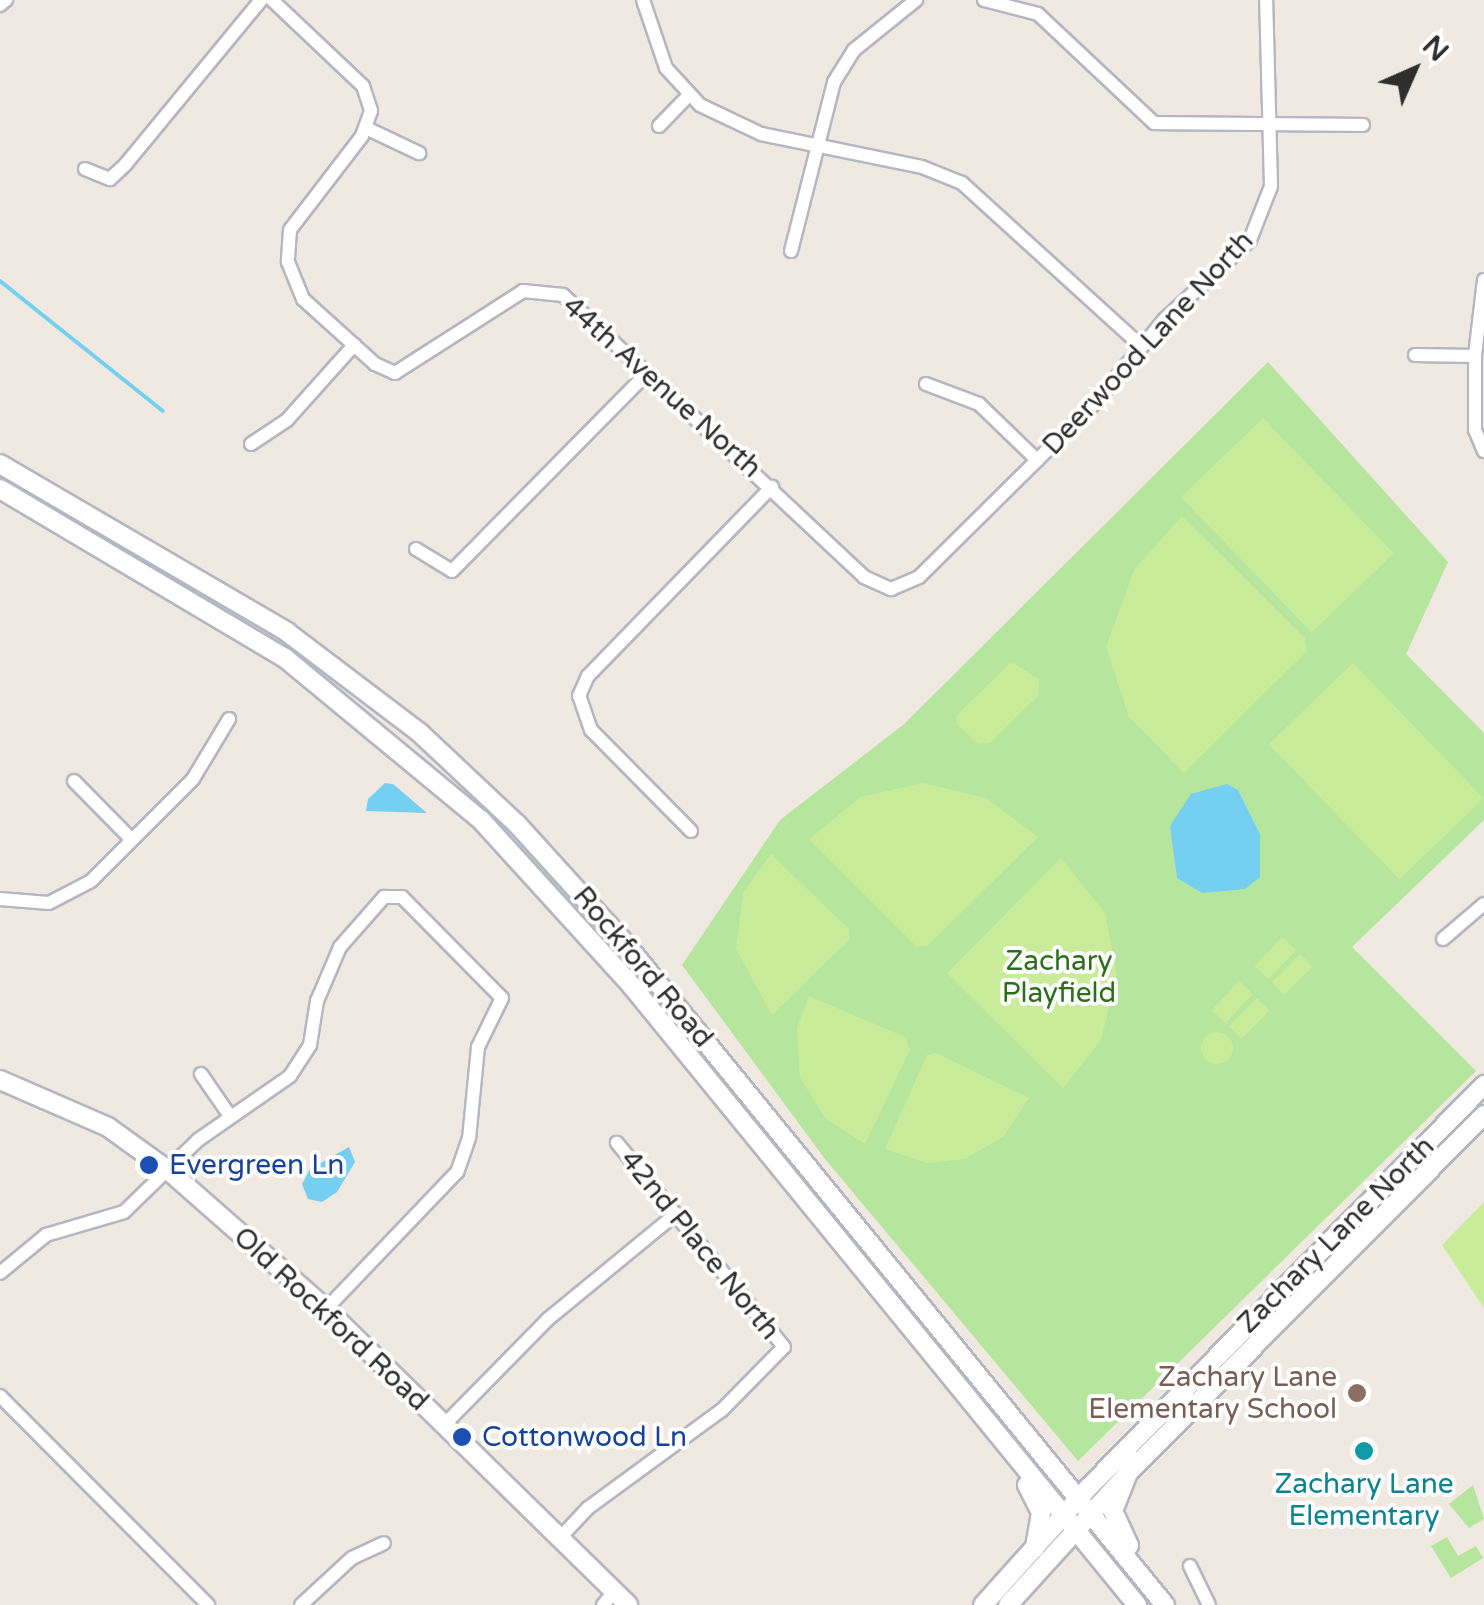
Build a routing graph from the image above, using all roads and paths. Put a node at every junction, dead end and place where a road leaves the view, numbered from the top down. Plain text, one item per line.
1 (6, 0) edge
2 (261, 0) edge
3 (272, 0) edge
4 (644, 0) edge
5 (916, 0) edge
6 (984, 0) edge
7 (1266, 0) edge
8 (0, 5) edge
9 (688, 95) junction
10 (1363, 125) dead end
11 (659, 126) dead end
12 (1269, 127) junction
13 (366, 128) junction
14 (818, 145) junction
15 (419, 152) dead end
16 (85, 169) dead end
17 (791, 251) dead end
18 (1484, 280) edge
19 (354, 346) junction
20 (1141, 346) junction
21 (1415, 355) dead end
22 (1475, 356) junction
23 (646, 374) junction
24 (926, 384) dead end
25 (251, 444) dead end
26 (1484, 451) edge
27 (1037, 460) junction
28 (0, 464) edge
29 (772, 487) junction
30 (0, 490) edge
31 (416, 549) dead end
32 (864, 578) joint
33 (229, 719) dead end
34 (74, 780) dead end
35 (690, 831) dead end
36 (132, 839) junction
37 (0, 899) edge
38 (1484, 904) edge
39 (1443, 939) dead end
40 (200, 1074) dead end
41 (0, 1080) edge
42 (1484, 1085) edge
43 (1484, 1115) edge
44 (230, 1116) junction
45 (617, 1143) dead end
46 (169, 1171) junction
47 (676, 1214) junction
48 (0, 1273) edge
49 (326, 1309) junction
50 (947, 1372) junction
51 (0, 1396) edge
52 (444, 1426) junction
53 (1128, 1473) junction
54 (1079, 1499) junction
55 (1091, 1514) junction
56 (1063, 1516) junction
57 (1076, 1531) junction
58 (558, 1540) junction
59 (384, 1543) dead end
60 (1035, 1548) junction
61 (1190, 1566) dead end
62 (615, 1601) edge
63 (208, 1605) edge
64 (301, 1605) edge
65 (983, 1605) edge
66 (1008, 1605) edge
67 (1137, 1605) edge
68 (1166, 1605) edge
69 (1209, 1605) edge

1 - 8 street
2 - 16 street
3 - 13 street
4 - 9 street
5 - 14 street
6 - 12 street
7 - 12 street, Deerwood Lane North
9 - 11 street
9 - 14 street
10 - 12 street
12 - 20 street, Deerwood Lane North
13 - 15 street
13 - 19 street, 44th Avenue North
14 - 17 street
14 - 20 street
18 - 22 street
19 - 23 street, 44th Avenue North
19 - 25 street
20 - 27 street, Deerwood Lane North
21 - 22 street
22 - 26 street
23 - 29 street, 44th Avenue North
23 - 31 street
24 - 27 street
27 - 32 street, Deerwood Lane North
28 - 54 main road, Rockford Road
29 - 32 street, 44th Avenue North
29 - 35 street
30 - 50 main road, Rockford Road
33 - 36 street
34 - 36 street
36 - 37 street
38 - 39 street
40 - 44 street
41 - 46 main road, Old Rockford Road
42 - 54 main road, Zachary Lane North
43 - 53 main road, Zachary Lane North
44 - 46 street
44 - 49 street
45 - 47 street, 42nd Place North
46 - 48 street
46 - 49 main road, Old Rockford Road
47 - 52 street
47 - 58 street, 42nd Place North
49 - 52 main road, Old Rockford Road
50 - 56 main road, Rockford Road
50 - 60 main road
51 - 63 street
52 - 58 main road, Old Rockford Road
53 - 55 main road, Zachary Lane North
53 - 68 main road
54 - 55 main road, Rockford Road
54 - 56 main road, Zachary Lane North
55 - 57 main road, Zachary Lane North
55 - 68 main road, Rockford Road
56 - 57 main road, Rockford Road
56 - 60 main road, Zachary Lane North
57 - 66 main road, Zachary Lane North
57 - 67 main road, Rockford Road
58 - 62 main road, Old Rockford Road
59 - 64 street
60 - 65 main road, Zachary Lane North
61 - 69 street

